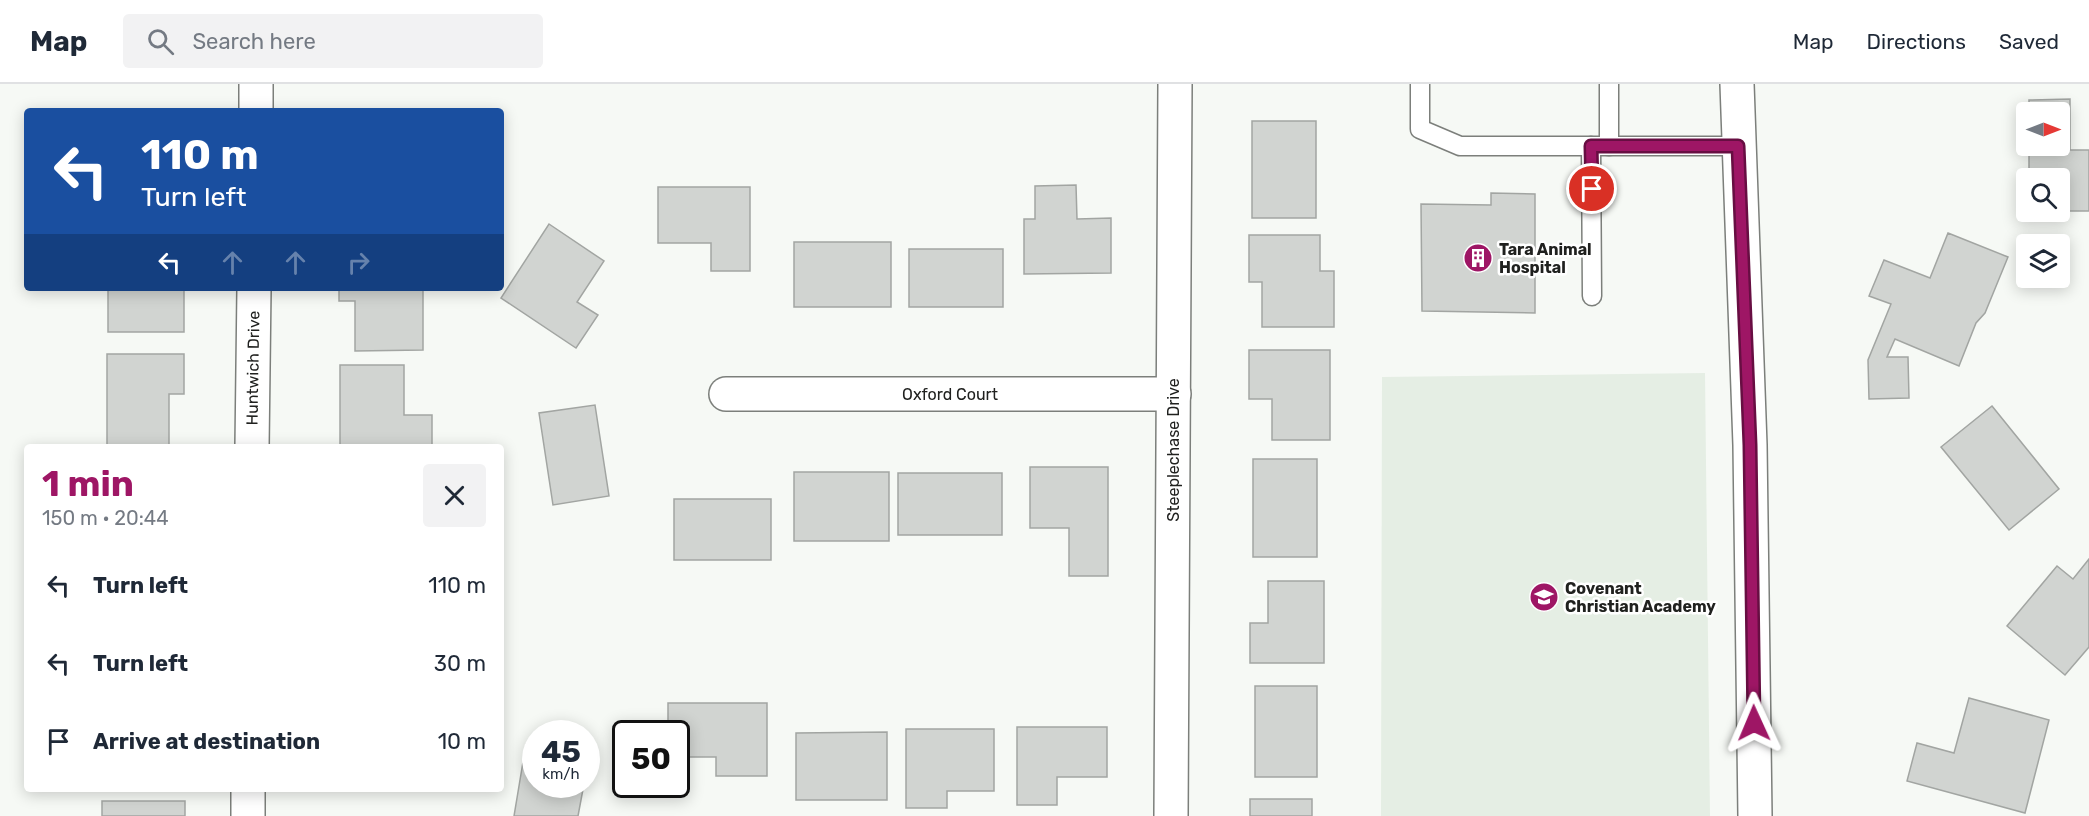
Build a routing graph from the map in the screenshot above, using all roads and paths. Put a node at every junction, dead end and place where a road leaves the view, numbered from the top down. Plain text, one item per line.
1 (256, 84) edge
2 (1175, 84) edge
3 (1420, 84) edge
4 (1609, 84) edge
5 (1737, 84) edge
6 (256, 108) edge
7 (1600, 146) junction
8 (1738, 146) junction
9 (254, 291) edge
10 (1592, 296) dead end
11 (726, 394) dead end
12 (1174, 394) junction
13 (252, 444) edge
14 (248, 792) edge
15 (248, 816) edge
16 (1171, 816) edge
17 (1755, 816) edge

1 - 6 street
2 - 12 street, Steeplechase Drive
3 - 7 lane
4 - 7 lane
5 - 8 street
7 - 8 lane
7 - 10 lane
8 - 17 street
9 - 13 street, Huntwich Drive
11 - 12 street, Oxford Court
12 - 16 street, Steeplechase Drive
14 - 15 street

